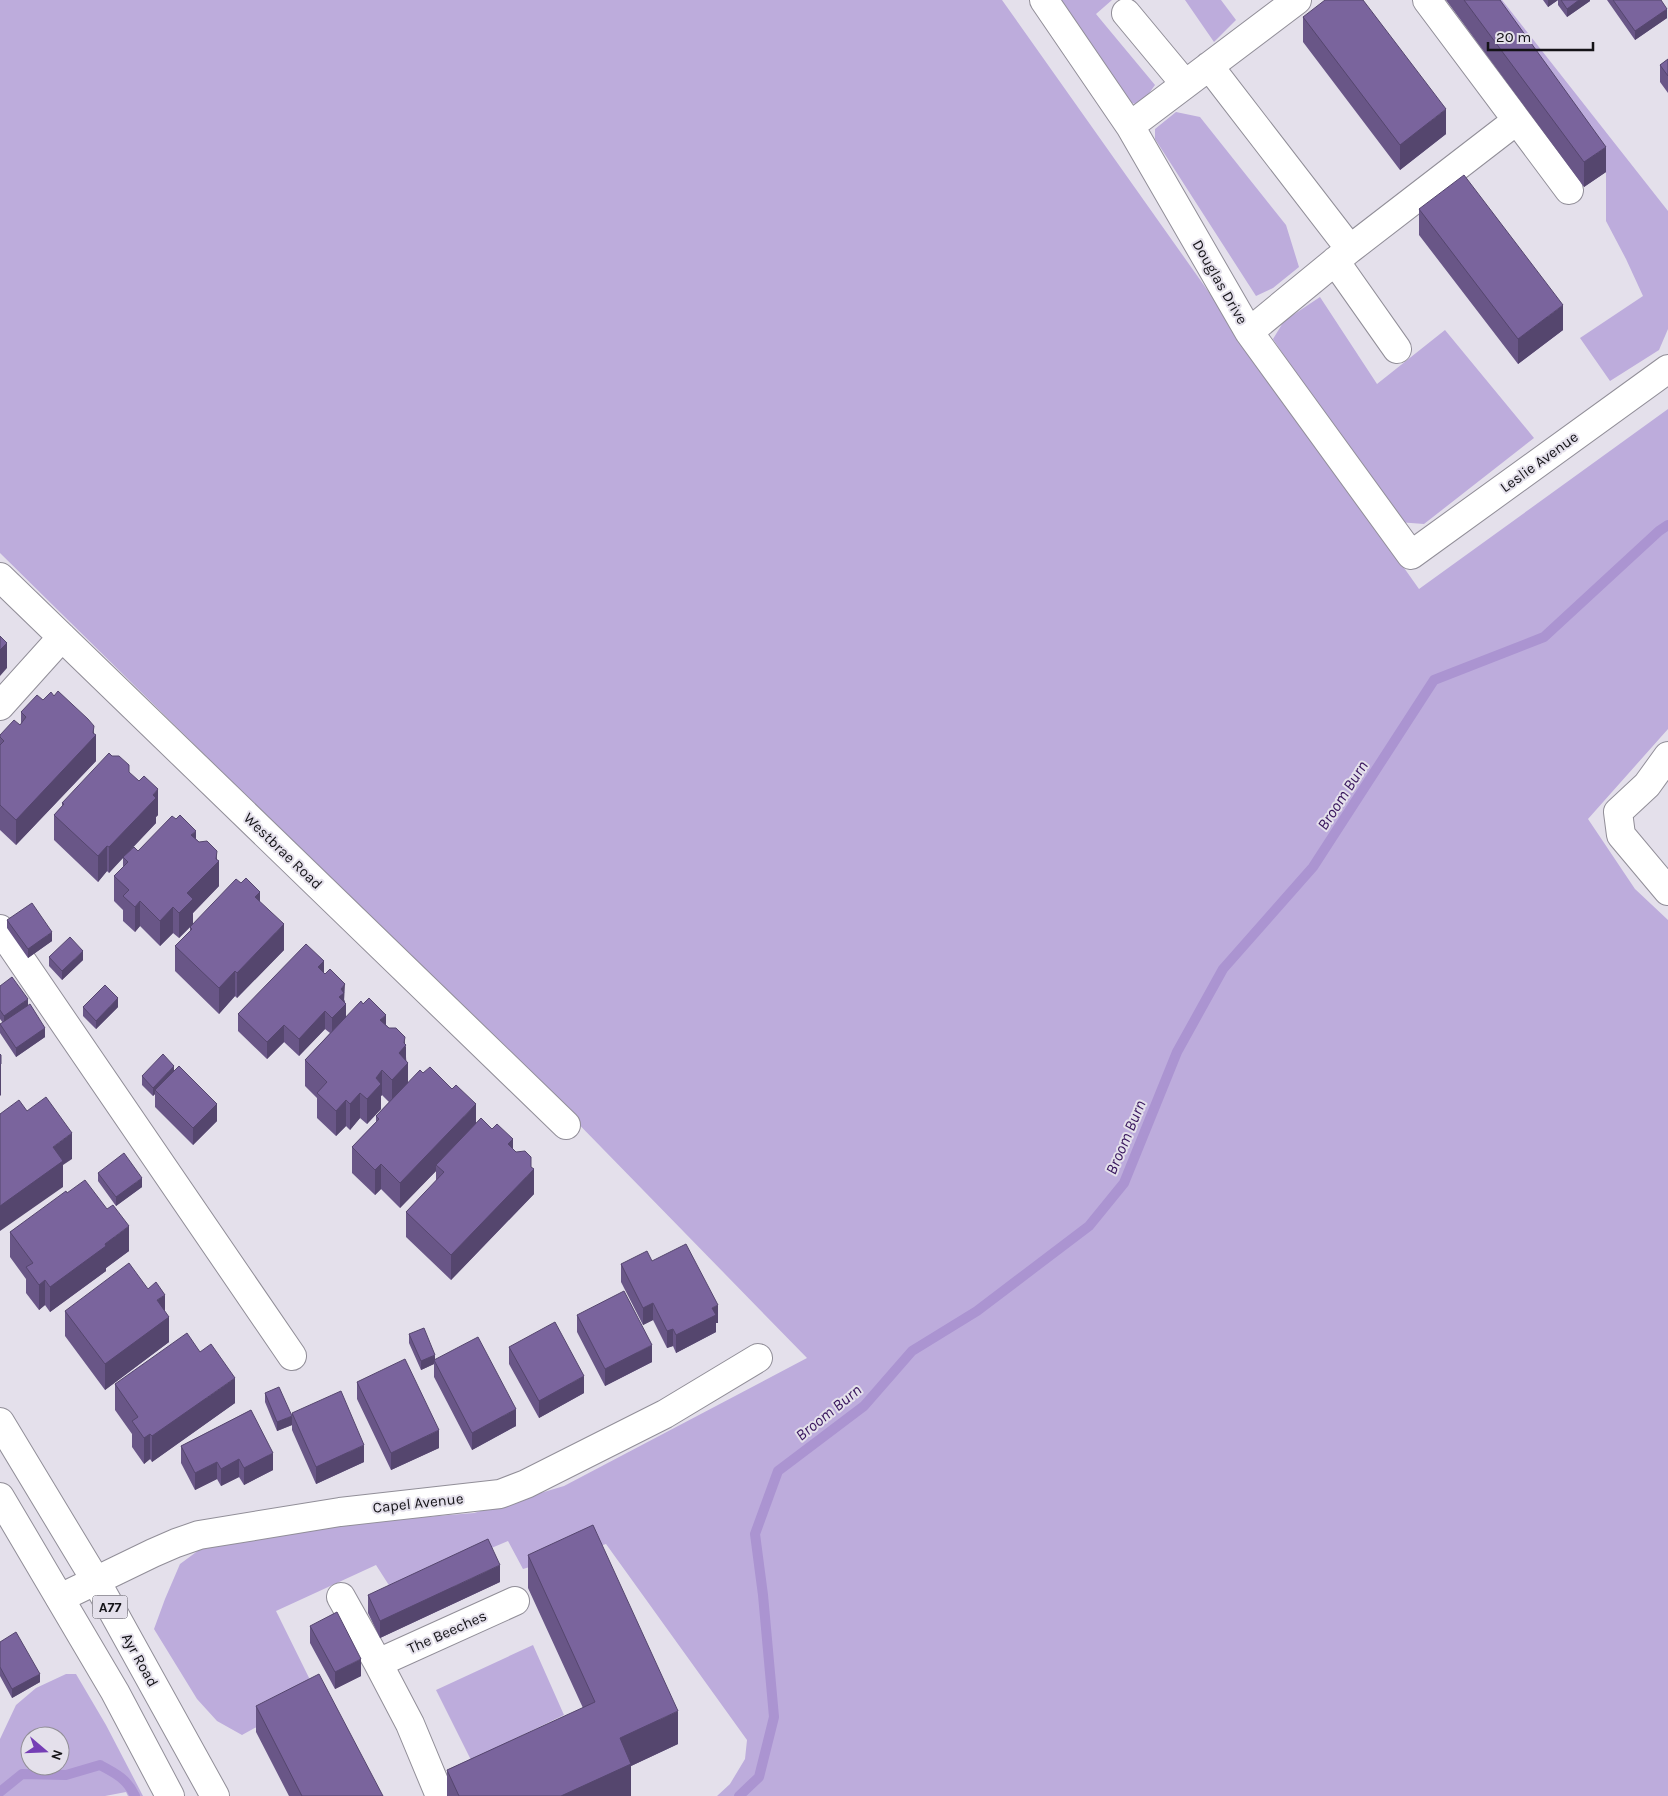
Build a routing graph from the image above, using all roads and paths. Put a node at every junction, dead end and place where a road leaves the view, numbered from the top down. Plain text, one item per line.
1 (1044, 0) edge
2 (1298, 0) edge
3 (1427, 0) edge
4 (1126, 14) dead end
5 (1209, 66) junction
6 (1185, 84) junction
7 (1516, 121) junction
8 (1130, 126) junction
9 (1569, 190) dead end
10 (1342, 255) junction
11 (1250, 332) junction
12 (1396, 349) dead end
13 (1668, 369) edge
14 (1411, 555) joint
15 (0, 577) edge
16 (62, 637) junction
17 (0, 706) edge
18 (1668, 756) edge
19 (1668, 891) edge
20 (0, 929) edge
21 (566, 1125) dead end
22 (292, 1356) dead end
23 (758, 1358) dead end
24 (0, 1422) edge
25 (0, 1497) edge
26 (96, 1581) junction
27 (60, 1598) junction
28 (341, 1598) dead end
29 (515, 1601) dead end
30 (378, 1662) junction
31 (170, 1796) edge
32 (215, 1796) edge
33 (440, 1796) edge

1 - 8 street, Douglas Drive
2 - 5 street
3 - 7 street
4 - 6 street
5 - 6 street
5 - 10 street
6 - 8 street
7 - 9 street
7 - 10 street
8 - 11 street, Douglas Drive
10 - 11 street
10 - 12 street
11 - 14 street, Douglas Drive
13 - 14 street, Leslie Avenue
15 - 16 street, Westbrae Road
16 - 17 street
16 - 21 street, Westbrae Road
18 - 19 street
20 - 22 street
23 - 26 street, Capel Avenue
24 - 26 street, Ayr Road / A77
25 - 27 street, A77
26 - 27 street, Capel Avenue
26 - 32 street, Ayr Road / A77
27 - 31 street, A77
28 - 30 street
29 - 30 street, The Beeches
30 - 33 street

